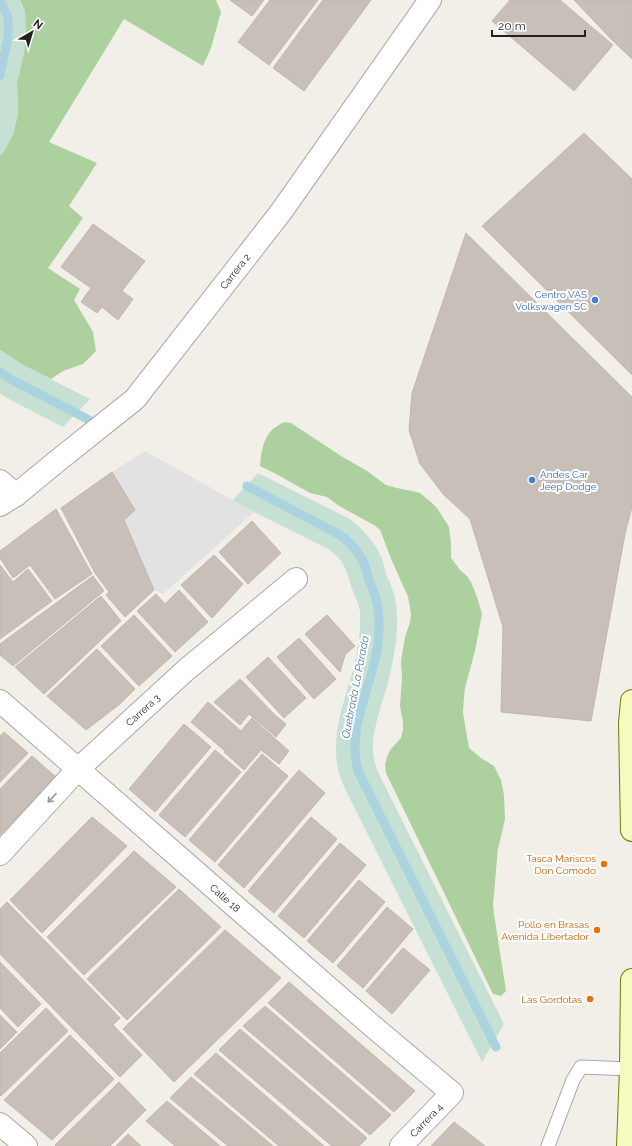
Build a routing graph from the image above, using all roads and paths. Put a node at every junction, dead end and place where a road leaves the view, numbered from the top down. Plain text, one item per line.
1 (430, 0) edge
2 (5, 494) edge
3 (296, 579) dead end
4 (632, 700) edge
5 (0, 701) edge
6 (78, 769) junction
7 (632, 830) edge
8 (0, 854) edge
9 (632, 980) edge
10 (631, 1069) junction
11 (452, 1093) joint
12 (0, 1124) edge
13 (26, 1146) edge
14 (400, 1146) edge
15 (548, 1146) edge
16 (628, 1146) edge

1 - 2 street, Carrera 2
3 - 6 street, Carrera 3
4 - 7 main road
5 - 6 street, Calle 18
6 -> 8 street, Carrera 3
6 - 11 street, Calle 18
9 - 10 main road
10 - 15 lane
10 - 16 main road
11 - 14 street, Carrera 4
12 - 13 street

